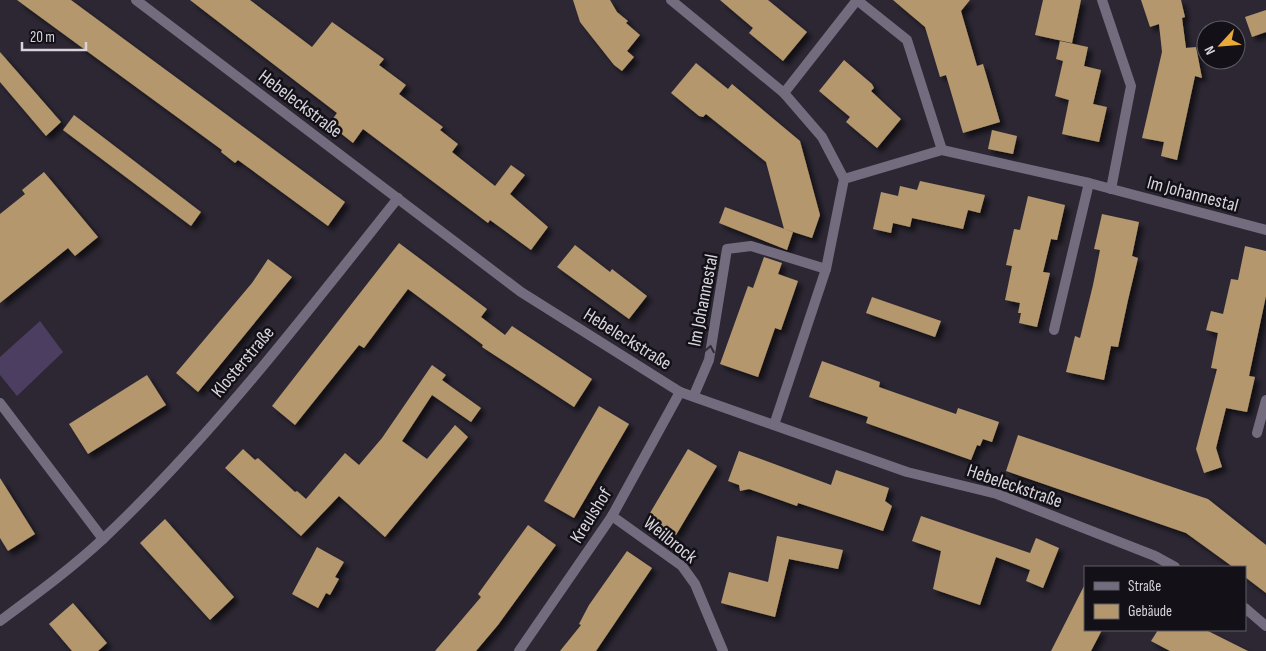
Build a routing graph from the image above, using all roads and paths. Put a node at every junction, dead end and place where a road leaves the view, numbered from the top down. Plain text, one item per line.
1 (136, 0) edge
2 (671, 0) edge
3 (857, 0) edge
4 (1102, 0) edge
5 (784, 93) junction
6 (942, 150) junction
7 (844, 179) junction
8 (1089, 183) junction
9 (1111, 190) junction
10 (398, 198) junction
11 (1266, 230) edge
12 (826, 269) junction
13 (1054, 330) dead end
14 (680, 392) junction
15 (694, 395) junction
16 (1266, 400) edge
17 (0, 403) edge
18 (774, 425) junction
19 (1257, 432) dead end
20 (612, 516) junction
21 (103, 539) junction
22 (1173, 566) edge
23 (1246, 609) edge
24 (0, 621) edge
25 (1266, 626) edge
26 (519, 651) edge
27 (723, 651) edge

1 - 10 street, Hebeleckstraße
2 - 5 street
3 - 5 street
3 - 6 street
4 - 9 street
5 - 7 street
6 - 7 street, Im Johannestal
6 - 8 street, Im Johannestal
7 - 12 street
8 - 9 street, Im Johannestal
8 - 13 street
9 - 11 street, Im Johannestal
10 - 14 street, Hebeleckstraße
10 - 21 street, Klosterstraße
15 -> 12 street, Im Johannestal
12 - 18 street
14 - 15 street, Hebeleckstraße
14 - 20 street, Kreulshof
15 - 18 street, Hebeleckstraße
16 - 19 street
17 - 21 street
18 - 22 street, Hebeleckstraße
20 - 26 street, Kreulshof
20 - 27 street, Weilbrock
21 - 24 street, Klosterstraße
23 - 25 street

